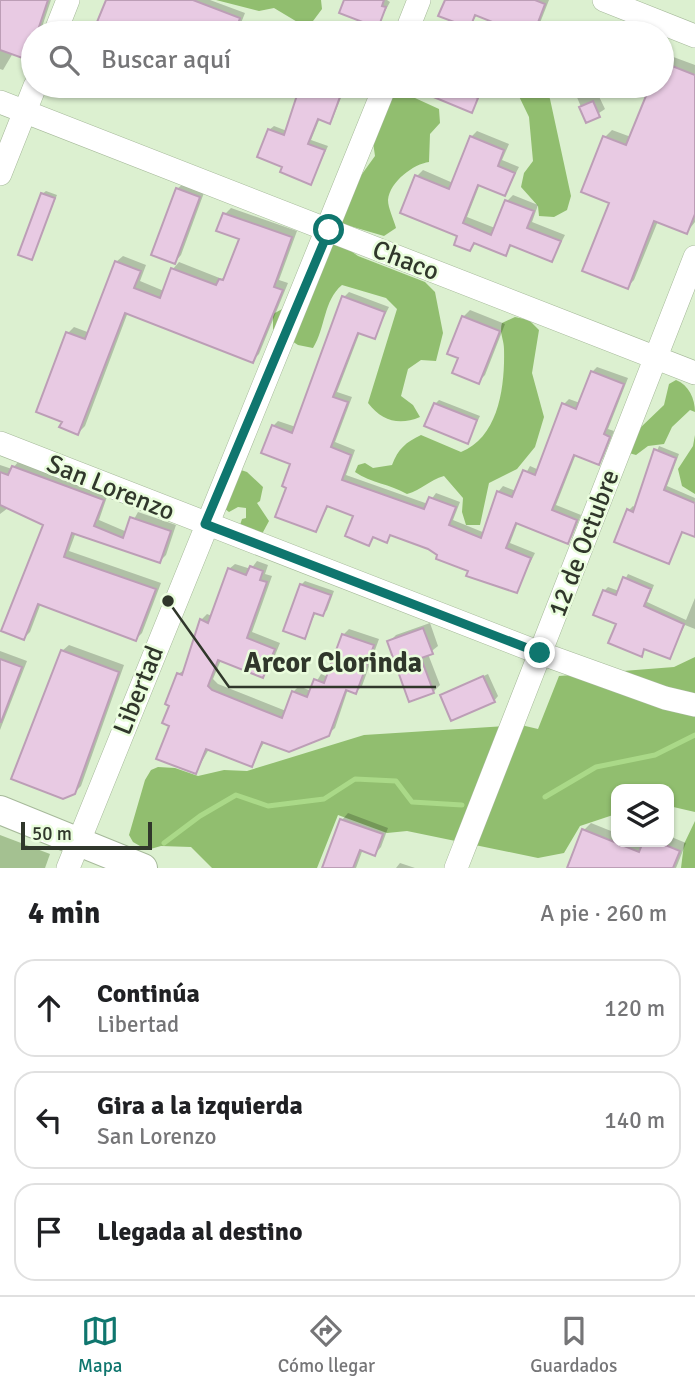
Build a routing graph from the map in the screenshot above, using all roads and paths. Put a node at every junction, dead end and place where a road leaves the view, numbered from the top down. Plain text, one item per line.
1 (68, 0) edge
2 (419, 0) edge
3 (604, 0) edge
4 (60, 21) edge
5 (411, 21) edge
6 (657, 21) edge
7 (674, 28) edge
8 (695, 36) edge
9 (29, 98) edge
10 (380, 98) edge
11 (0, 102) edge
12 (24, 111) junction
13 (0, 174) edge
14 (329, 230) junction
15 (695, 257) edge
16 (656, 357) junction
17 (695, 373) edge
18 (0, 443) edge
19 (205, 524) junction
20 (540, 653) junction
21 (695, 705) edge
22 (0, 810) edge
23 (72, 855) edge
24 (143, 868) edge
25 (456, 868) edge

1 - 4 street
2 - 5 street
3 - 6 street
7 - 8 street
9 - 12 street
10 - 14 street, Libertad
11 - 12 street, Chaco
12 - 13 street
12 - 14 street, Chaco
14 - 16 street, Chaco
14 - 19 street, Libertad
15 - 16 street, 12 de Octubre
16 - 17 street, Chaco
16 - 20 street, 12 de Octubre
18 - 19 street, San Lorenzo
19 - 20 street, San Lorenzo
19 - 23 street, Libertad
20 - 21 street, San Lorenzo
20 - 25 street, 12 de Octubre
22 - 23 main road
23 - 24 main road

